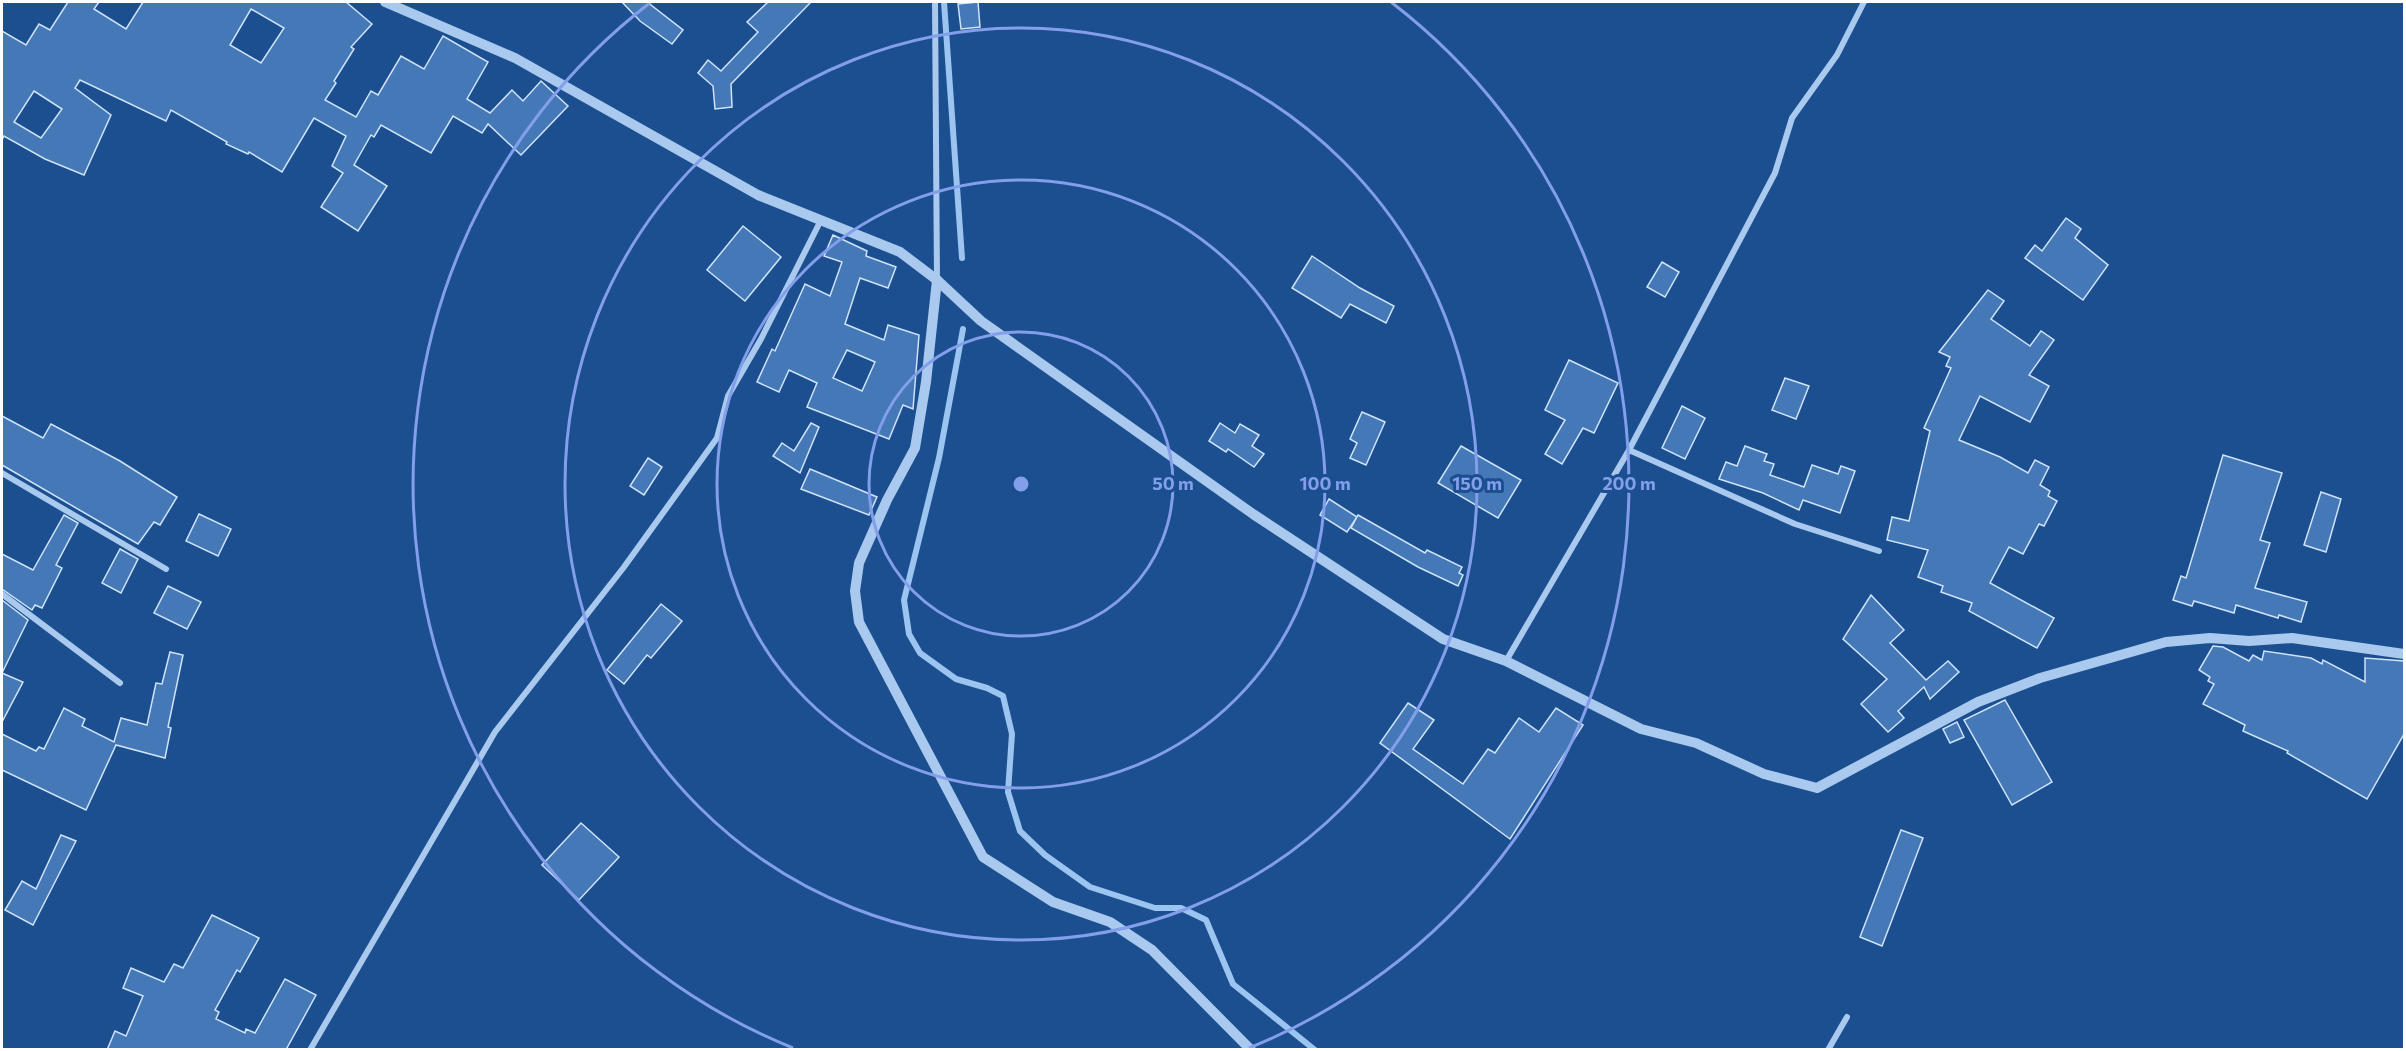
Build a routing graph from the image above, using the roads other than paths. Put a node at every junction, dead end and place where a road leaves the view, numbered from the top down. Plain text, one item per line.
1 (385, 2) edge
2 (935, 2) edge
3 (1864, 2) edge
4 (821, 220) junction
5 (937, 280) junction
6 (1629, 450) junction
7 (2, 472) edge
8 (1879, 551) dead end
9 (166, 569) dead end
10 (2, 594) edge
11 (2404, 654) edge
12 (1506, 661) junction
13 (120, 683) dead end
14 (1847, 1017) dead end
15 (310, 1050) edge
16 (1251, 1050) edge
17 (1828, 1050) edge

1 - 4 street
2 - 5 street
3 - 6 street
4 - 5 street
4 - 15 street
5 - 12 street
5 - 16 street
6 - 8 street
6 - 12 street
7 - 9 street
10 - 13 street
11 - 12 street
14 - 17 street

